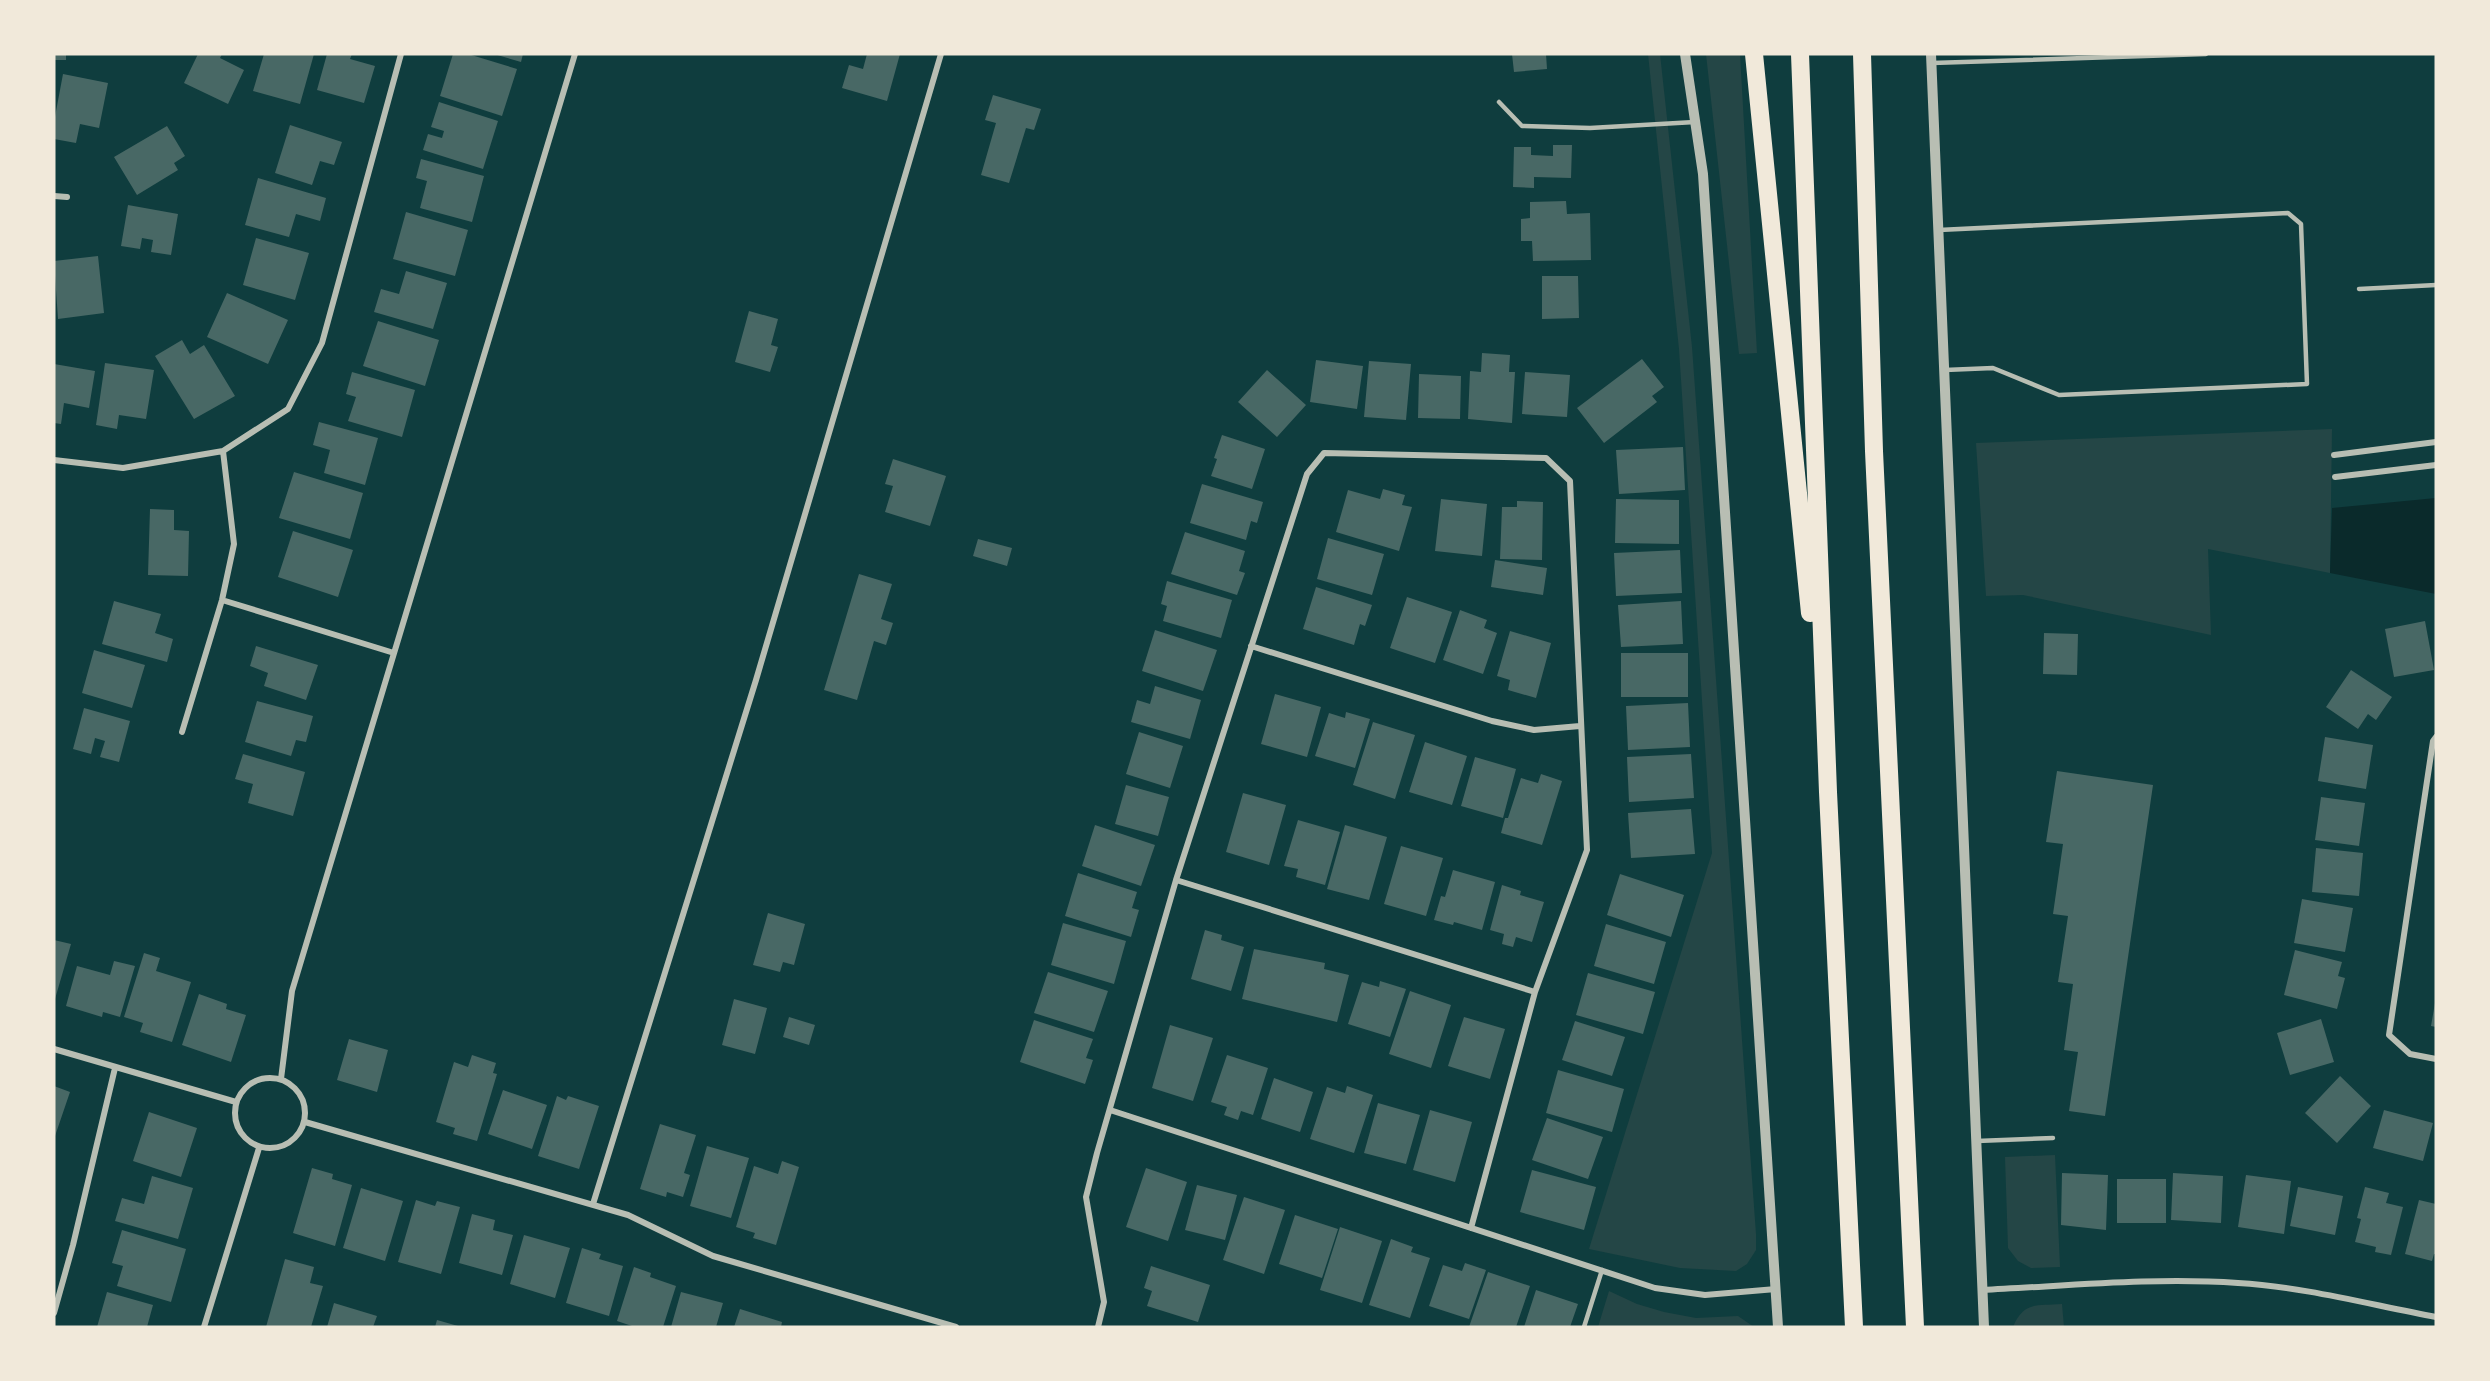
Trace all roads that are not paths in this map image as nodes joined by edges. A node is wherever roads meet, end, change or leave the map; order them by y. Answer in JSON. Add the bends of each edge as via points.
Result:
{"nodes":[{"id":1,"x":401,"y":54,"type":"edge"},
{"id":2,"x":574,"y":54,"type":"edge"},
{"id":3,"x":941,"y":54,"type":"edge"},
{"id":4,"x":1685,"y":54,"type":"edge"},
{"id":5,"x":1754,"y":54,"type":"edge"},
{"id":6,"x":1800,"y":54,"type":"edge"},
{"id":7,"x":1862,"y":54,"type":"edge"},
{"id":8,"x":2206,"y":54,"type":"edge"},
{"id":9,"x":1931,"y":58,"type":"edge"},
{"id":10,"x":1499,"y":102,"type":"dead end"},
{"id":11,"x":1695,"y":122,"type":"junction"},
{"id":12,"x":54,"y":196,"type":"edge"},
{"id":13,"x":67,"y":197,"type":"dead end"},
{"id":14,"x":1939,"y":230,"type":"junction"},
{"id":15,"x":2436,"y":285,"type":"edge"},
{"id":16,"x":2359,"y":289,"type":"dead end"},
{"id":17,"x":1945,"y":370,"type":"junction"},
{"id":18,"x":2436,"y":442,"type":"edge"},
{"id":19,"x":223,"y":452,"type":"junction"},
{"id":20,"x":2334,"y":455,"type":"dead end"},
{"id":21,"x":54,"y":460,"type":"edge"},
{"id":22,"x":2436,"y":465,"type":"edge"},
{"id":23,"x":2335,"y":477,"type":"dead end"},
{"id":24,"x":222,"y":600,"type":"junction"},
{"id":25,"x":1251,"y":646,"type":"junction"},
{"id":26,"x":394,"y":653,"type":"junction"},
{"id":27,"x":1580,"y":726,"type":"junction"},
{"id":28,"x":182,"y":732,"type":"dead end"},
{"id":29,"x":2436,"y":737,"type":"edge"},
{"id":30,"x":1828,"y":792,"type":"junction"},
{"id":31,"x":1176,"y":880,"type":"junction"},
{"id":32,"x":1535,"y":992,"type":"junction"},
{"id":33,"x":54,"y":1049,"type":"edge"},
{"id":34,"x":2436,"y":1059,"type":"edge"},
{"id":35,"x":115,"y":1068,"type":"junction"},
{"id":36,"x":280,"y":1079,"type":"junction"},
{"id":37,"x":236,"y":1102,"type":"junction"},
{"id":38,"x":1110,"y":1110,"type":"junction"},
{"id":39,"x":305,"y":1122,"type":"junction"},
{"id":40,"x":2053,"y":1138,"type":"dead end"},
{"id":41,"x":1974,"y":1141,"type":"junction"},
{"id":42,"x":259,"y":1148,"type":"junction"},
{"id":43,"x":593,"y":1204,"type":"junction"},
{"id":44,"x":1471,"y":1228,"type":"junction"},
{"id":45,"x":1602,"y":1270,"type":"junction"},
{"id":46,"x":1776,"y":1289,"type":"junction"},
{"id":47,"x":1982,"y":1290,"type":"junction"},
{"id":48,"x":54,"y":1313,"type":"edge"},
{"id":49,"x":2436,"y":1317,"type":"edge"},
{"id":50,"x":204,"y":1327,"type":"edge"},
{"id":51,"x":956,"y":1327,"type":"edge"},
{"id":52,"x":1098,"y":1327,"type":"edge"},
{"id":53,"x":1584,"y":1327,"type":"edge"},
{"id":54,"x":1778,"y":1327,"type":"edge"},
{"id":55,"x":1854,"y":1327,"type":"edge"},
{"id":56,"x":1915,"y":1327,"type":"edge"},
{"id":57,"x":1984,"y":1327,"type":"edge"}],
"edges":[{"from":1,"to":19,"type":"street","via":[[322,343],[288,409]]},
{"from":2,"to":26,"type":"street"},
{"from":3,"to":43,"type":"street","via":[[760,669]]},
{"from":4,"to":11,"type":"street"},
{"from":5,"to":30,"type":"highway"},
{"from":6,"to":30,"type":"highway"},
{"from":7,"to":56,"type":"highway","via":[[1874,451]]},
{"from":8,"to":9,"type":"lane"},
{"from":9,"to":14,"type":"street"},
{"from":10,"to":11,"type":"lane","via":[[1522,126],[1590,128]]},
{"from":11,"to":46,"type":"street","via":[[1703,174]]},
{"from":12,"to":13,"type":"street"},
{"from":14,"to":17,"type":"street"},
{"from":14,"to":17,"type":"lane","via":[[2288,213],[2301,224],[2307,384],[2059,395],[1994,368]]},
{"from":15,"to":16,"type":"lane"},
{"from":17,"to":41,"type":"street"},
{"from":18,"to":20,"type":"street"},
{"from":19,"to":21,"type":"street","via":[[123,468]]},
{"from":19,"to":24,"type":"street","via":[[234,544]]},
{"from":22,"to":23,"type":"street"},
{"from":24,"to":26,"type":"street"},
{"from":24,"to":28,"type":"street"},
{"from":25,"to":27,"type":"street","via":[[1492,721],[1534,730]]},
{"from":25,"to":27,"type":"street","via":[[1307,474],[1324,453],[1546,458],[1570,481]]},
{"from":25,"to":31,"type":"street"},
{"from":26,"to":36,"type":"street","via":[[292,991]]},
{"from":27,"to":32,"type":"street","via":[[1587,850]]},
{"from":29,"to":34,"type":"street","via":[[2389,1035],[2410,1054]]},
{"from":30,"to":55,"type":"highway"},
{"from":31,"to":32,"type":"street"},
{"from":31,"to":38,"type":"street"},
{"from":32,"to":44,"type":"street"},
{"from":33,"to":35,"type":"street"},
{"from":35,"to":37,"type":"street"},
{"from":35,"to":48,"type":"street"},
{"from":36,"to":37,"type":"street","via":[[256,1081],[245,1087]]},
{"from":36,"to":39,"type":"street","via":[[299,1092]]},
{"from":37,"to":42,"type":"street","via":[[239,1131]]},
{"from":38,"to":44,"type":"street"},
{"from":38,"to":52,"type":"street","via":[[1086,1197],[1104,1302]]},
{"from":39,"to":42,"type":"street","via":[[296,1138],[284,1147]]},
{"from":39,"to":43,"type":"street"},
{"from":40,"to":41,"type":"lane"},
{"from":41,"to":47,"type":"street"},
{"from":42,"to":50,"type":"street"},
{"from":43,"to":51,"type":"street","via":[[628,1215],[713,1256]]},
{"from":44,"to":45,"type":"street"},
{"from":45,"to":46,"type":"street","via":[[1655,1287],[1705,1295]]},
{"from":45,"to":53,"type":"lane"},
{"from":46,"to":54,"type":"street"},
{"from":47,"to":49,"type":"street","via":[[2178,1280],[2240,1283]]},
{"from":47,"to":57,"type":"street"}]}
